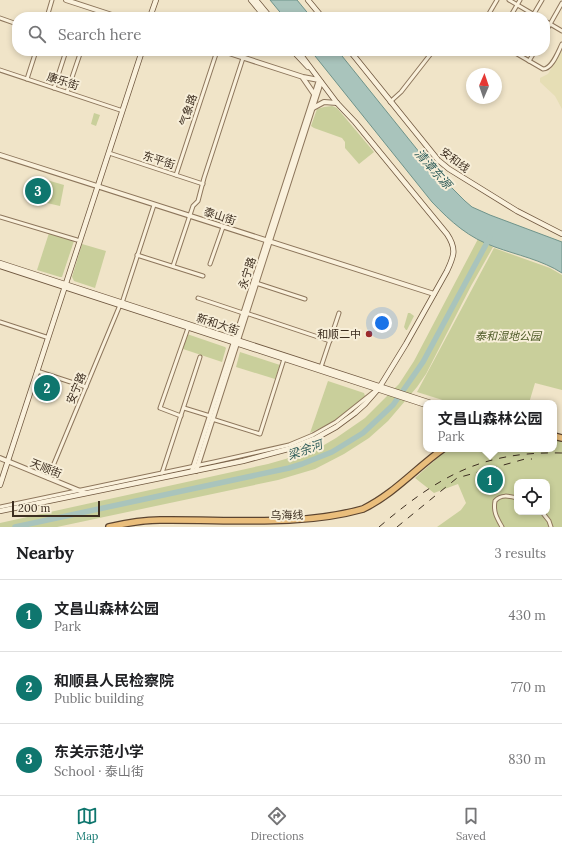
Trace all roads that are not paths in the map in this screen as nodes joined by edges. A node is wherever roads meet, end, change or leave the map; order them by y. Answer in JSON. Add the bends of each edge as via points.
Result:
{"nodes":[{"id":1,"x":52,"y":0,"type":"edge"},
{"id":2,"x":66,"y":0,"type":"edge"},
{"id":3,"x":157,"y":0,"type":"edge"},
{"id":4,"x":251,"y":0,"type":"edge"},
{"id":5,"x":256,"y":0,"type":"edge"},
{"id":6,"x":308,"y":0,"type":"edge"},
{"id":7,"x":497,"y":0,"type":"edge"},
{"id":8,"x":509,"y":0,"type":"edge"},
{"id":9,"x":520,"y":0,"type":"edge"},
{"id":10,"x":542,"y":0,"type":"edge"},
{"id":11,"x":562,"y":3,"type":"edge"},
{"id":12,"x":517,"y":5,"type":"junction"},
{"id":13,"x":48,"y":12,"type":"edge"},
{"id":14,"x":103,"y":12,"type":"edge"},
{"id":15,"x":153,"y":12,"type":"edge"},
{"id":16,"x":261,"y":12,"type":"edge"},
{"id":17,"x":266,"y":12,"type":"edge"},
{"id":18,"x":318,"y":12,"type":"edge"},
{"id":19,"x":490,"y":12,"type":"edge"},
{"id":20,"x":513,"y":12,"type":"edge"},
{"id":21,"x":527,"y":12,"type":"edge"},
{"id":22,"x":535,"y":12,"type":"edge"},
{"id":23,"x":0,"y":18,"type":"edge"},
{"id":24,"x":12,"y":22,"type":"edge"},
{"id":25,"x":550,"y":24,"type":"joint"},
{"id":26,"x":562,"y":31,"type":"edge"},
{"id":27,"x":562,"y":44,"type":"edge"},
{"id":28,"x":34,"y":56,"type":"edge"},
{"id":29,"x":64,"y":56,"type":"edge"},
{"id":30,"x":79,"y":56,"type":"edge"},
{"id":31,"x":139,"y":56,"type":"edge"},
{"id":32,"x":139,"y":56,"type":"edge"},
{"id":33,"x":215,"y":56,"type":"edge"},
{"id":34,"x":237,"y":56,"type":"edge"},
{"id":35,"x":297,"y":56,"type":"edge"},
{"id":36,"x":302,"y":56,"type":"edge"},
{"id":37,"x":354,"y":56,"type":"edge"},
{"id":38,"x":429,"y":56,"type":"edge"},
{"id":39,"x":520,"y":56,"type":"edge"},
{"id":40,"x":532,"y":56,"type":"edge"},
{"id":41,"x":243,"y":58,"type":"junction"},
{"id":42,"x":529,"y":61,"type":"junction"},
{"id":43,"x":310,"y":69,"type":"junction"},
{"id":44,"x":0,"y":70,"type":"edge"},
{"id":45,"x":303,"y":77,"type":"junction"},
{"id":46,"x":27,"y":79,"type":"junction"},
{"id":47,"x":320,"y":81,"type":"junction"},
{"id":48,"x":54,"y":88,"type":"junction"},
{"id":49,"x":67,"y":92,"type":"junction"},
{"id":50,"x":314,"y":94,"type":"junction"},
{"id":51,"x":390,"y":102,"type":"junction"},
{"id":52,"x":337,"y":103,"type":"junction"},
{"id":53,"x":312,"y":108,"type":"junction"},
{"id":54,"x":120,"y":110,"type":"junction"},
{"id":55,"x":109,"y":153,"type":"junction"},
{"id":56,"x":0,"y":156,"type":"edge"},
{"id":57,"x":176,"y":175,"type":"junction"},
{"id":58,"x":203,"y":184,"type":"junction"},
{"id":59,"x":96,"y":187,"type":"junction"},
{"id":60,"x":154,"y":205,"type":"junction"},
{"id":61,"x":190,"y":216,"type":"junction"},
{"id":62,"x":0,"y":218,"type":"edge"},
{"id":63,"x":223,"y":227,"type":"junction"},
{"id":64,"x":562,"y":234,"type":"edge"},
{"id":65,"x":78,"y":240,"type":"junction"},
{"id":66,"x":268,"y":241,"type":"junction"},
{"id":67,"x":137,"y":255,"type":"junction"},
{"id":68,"x":0,"y":263,"type":"edge"},
{"id":69,"x":210,"y":264,"type":"dead end"},
{"id":70,"x":0,"y":266,"type":"edge"},
{"id":71,"x":173,"y":266,"type":"junction"},
{"id":72,"x":203,"y":276,"type":"dead end"},
{"id":73,"x":256,"y":283,"type":"junction"},
{"id":74,"x":64,"y":285,"type":"junction"},
{"id":75,"x":434,"y":294,"type":"junction"},
{"id":76,"x":198,"y":298,"type":"dead end"},
{"id":77,"x":305,"y":299,"type":"dead end"},
{"id":78,"x":121,"y":304,"type":"junction"},
{"id":79,"x":245,"y":313,"type":"junction"},
{"id":80,"x":339,"y":313,"type":"dead end"},
{"id":81,"x":0,"y":322,"type":"edge"},
{"id":82,"x":188,"y":328,"type":"junction"},
{"id":83,"x":46,"y":337,"type":"junction"},
{"id":84,"x":236,"y":341,"type":"junction"},
{"id":85,"x":330,"y":341,"type":"junction"},
{"id":86,"x":200,"y":357,"type":"dead end"},
{"id":87,"x":284,"y":359,"type":"junction"},
{"id":88,"x":321,"y":367,"type":"junction"},
{"id":89,"x":37,"y":371,"type":"junction"},
{"id":90,"x":86,"y":387,"type":"junction"},
{"id":91,"x":379,"y":388,"type":"junction"},
{"id":92,"x":411,"y":398,"type":"junction"},
{"id":93,"x":423,"y":401,"type":"edge"},
{"id":94,"x":423,"y":404,"type":"edge"},
{"id":95,"x":184,"y":408,"type":"junction"},
{"id":96,"x":181,"y":416,"type":"junction"},
{"id":97,"x":211,"y":417,"type":"junction"},
{"id":98,"x":439,"y":452,"type":"edge"},
{"id":99,"x":0,"y":458,"type":"edge"},
{"id":100,"x":6,"y":461,"type":"junction"},
{"id":101,"x":195,"y":469,"type":"junction"},
{"id":102,"x":162,"y":473,"type":"junction"},
{"id":103,"x":0,"y":477,"type":"edge"},
{"id":104,"x":48,"y":478,"type":"junction"},
{"id":105,"x":0,"y":485,"type":"edge"},
{"id":106,"x":78,"y":491,"type":"junction"},
{"id":107,"x":85,"y":494,"type":"junction"},
{"id":108,"x":514,"y":497,"type":"edge"},
{"id":109,"x":0,"y":507,"type":"edge"},
{"id":110,"x":0,"y":511,"type":"edge"},
{"id":111,"x":544,"y":515,"type":"edge"},
{"id":112,"x":139,"y":524,"type":"edge"},
{"id":113,"x":109,"y":527,"type":"edge"},
{"id":114,"x":502,"y":527,"type":"edge"},
{"id":115,"x":551,"y":527,"type":"edge"}],
"edges":[{"from":1,"to":13,"type":"street"},
{"from":2,"to":14,"type":"street"},
{"from":3,"to":15,"type":"main road"},
{"from":4,"to":16,"type":"main road"},
{"from":5,"to":17,"type":"main road"},
{"from":6,"to":18,"type":"main road"},
{"from":7,"to":19,"type":"street"},
{"from":8,"to":12,"type":"street"},
{"from":9,"to":12,"type":"street"},
{"from":10,"to":22,"type":"street"},
{"from":11,"to":25,"type":"street"},
{"from":12,"to":20,"type":"street"},
{"from":12,"to":21,"type":"street"},
{"from":23,"to":24,"type":"street"},
{"from":25,"to":26,"type":"street"},
{"from":27,"to":42,"type":"street","via":[[547,68],[543,69]]},
{"from":28,"to":46,"type":"street"},
{"from":29,"to":48,"type":"street"},
{"from":30,"to":49,"type":"street"},
{"from":31,"to":54,"type":"main road"},
{"from":32,"to":55,"type":"main road"},
{"from":33,"to":57,"type":"street","name":"气象路"},
{"from":34,"to":41,"type":"street"},
{"from":35,"to":43,"type":"main road"},
{"from":36,"to":43,"type":"main road"},
{"from":37,"to":51,"type":"main road","name":"安和线"},
{"from":38,"to":51,"type":"street"},
{"from":39,"to":42,"type":"street"},
{"from":40,"to":42,"type":"street"},
{"from":41,"to":45,"type":"street"},
{"from":41,"to":58,"type":"street"},
{"from":43,"to":47,"type":"main road"},
{"from":44,"to":46,"type":"street","name":"康乐街"},
{"from":45,"to":47,"type":"street"},
{"from":45,"to":50,"type":"street"},
{"from":46,"to":48,"type":"street","name":"康乐街"},
{"from":47,"to":50,"type":"street","name":"永宁路"},
{"from":47,"to":52,"type":"main road"},
{"from":47,"to":53,"type":"street","name":"永宁路"},
{"from":48,"to":49,"type":"street","name":"康乐街"},
{"from":49,"to":54,"type":"street","name":"康乐街"},
{"from":50,"to":66,"type":"street","name":"永宁路"},
{"from":51,"to":64,"type":"main road","name":"安和线","via":[[443,165],[516,211]]},
{"from":52,"to":53,"type":"street","via":[[324,102]]},
{"from":52,"to":75,"type":"main road","via":[[452,242],[453,258]]},
{"from":53,"to":66,"type":"street","name":"永宁路"},
{"from":54,"to":59,"type":"main road"},
{"from":55,"to":57,"type":"street","name":"东平街"},
{"from":55,"to":59,"type":"main road"},
{"from":56,"to":59,"type":"street","name":"泰山街"},
{"from":57,"to":58,"type":"street","name":"东平街"},
{"from":58,"to":61,"type":"street"},
{"from":59,"to":60,"type":"street","name":"泰山街"},
{"from":59,"to":65,"type":"main road"},
{"from":59,"to":74,"type":"main road"},
{"from":60,"to":61,"type":"street","name":"泰山街"},
{"from":60,"to":67,"type":"street","name":"安宁路"},
{"from":61,"to":63,"type":"street","name":"泰山街"},
{"from":61,"to":71,"type":"street"},
{"from":62,"to":65,"type":"street"},
{"from":63,"to":66,"type":"street","name":"泰山街"},
{"from":63,"to":69,"type":"street"},
{"from":65,"to":74,"type":"main road"},
{"from":66,"to":73,"type":"street","name":"永宁路"},
{"from":66,"to":75,"type":"street","name":"泰山街"},
{"from":66,"to":79,"type":"street","name":"永宁路"},
{"from":67,"to":71,"type":"street"},
{"from":67,"to":78,"type":"street","name":"安宁路"},
{"from":68,"to":74,"type":"main road","name":"新和大街"},
{"from":70,"to":74,"type":"main road","name":"新和大街"},
{"from":71,"to":72,"type":"street"},
{"from":73,"to":77,"type":"street"},
{"from":73,"to":79,"type":"street","name":"永宁路"},
{"from":74,"to":78,"type":"main road","name":"新和大街"},
{"from":74,"to":83,"type":"main road"},
{"from":74,"to":89,"type":"main road"},
{"from":75,"to":91,"type":"main road"},
{"from":76,"to":79,"type":"street"},
{"from":78,"to":82,"type":"main road","name":"新和大街"},
{"from":78,"to":84,"type":"main road","name":"新和大街"},
{"from":78,"to":90,"type":"street","name":"安宁路"},
{"from":79,"to":84,"type":"street","name":"永宁路"},
{"from":79,"to":85,"type":"street"},
{"from":80,"to":85,"type":"street"},
{"from":81,"to":83,"type":"street"},
{"from":82,"to":84,"type":"main road","name":"新和大街"},
{"from":82,"to":96,"type":"street","via":[[160,408]]},
{"from":83,"to":100,"type":"main road"},
{"from":84,"to":87,"type":"main road","name":"新和大街"},
{"from":84,"to":88,"type":"main road","name":"新和大街"},
{"from":84,"to":97,"type":"street","name":"永宁路"},
{"from":85,"to":88,"type":"street"},
{"from":86,"to":95,"type":"street"},
{"from":87,"to":91,"type":"main road","name":"新和大街"},
{"from":87,"to":97,"type":"street","via":[[260,434]]},
{"from":88,"to":91,"type":"main road","name":"新和大街"},
{"from":89,"to":90,"type":"street"},
{"from":89,"to":100,"type":"main road"},
{"from":90,"to":104,"type":"street","name":"安宁路"},
{"from":91,"to":92,"type":"main road","name":"新和大街"},
{"from":91,"to":101,"type":"main road","via":[[362,407],[345,420],[307,442],[278,452]]},
{"from":92,"to":93,"type":"main road","name":"新和大街"},
{"from":92,"to":94,"type":"main road","name":"新和大街"},
{"from":95,"to":96,"type":"street"},
{"from":95,"to":97,"type":"street"},
{"from":96,"to":102,"type":"street"},
{"from":97,"to":101,"type":"street","name":"永宁路"},
{"from":98,"to":112,"type":"highway","name":"乌海线","via":[[379,500],[356,512],[329,521],[291,526],[167,520]]},
{"from":99,"to":100,"type":"street","name":"天顺街"},
{"from":100,"to":103,"type":"main road"},
{"from":100,"to":104,"type":"street","name":"天顺街"},
{"from":100,"to":105,"type":"main road"},
{"from":101,"to":102,"type":"street"},
{"from":101,"to":107,"type":"main road"},
{"from":102,"to":106,"type":"street"},
{"from":104,"to":106,"type":"street","name":"天顺街"},
{"from":106,"to":107,"type":"street","name":"天顺街"},
{"from":106,"to":109,"type":"street"},
{"from":107,"to":110,"type":"main road"},
{"from":108,"to":114,"type":"street","via":[[502,496],[495,501],[495,514]]},
{"from":111,"to":115,"type":"street"},
{"from":112,"to":113,"type":"highway","name":"乌海线"}]}
